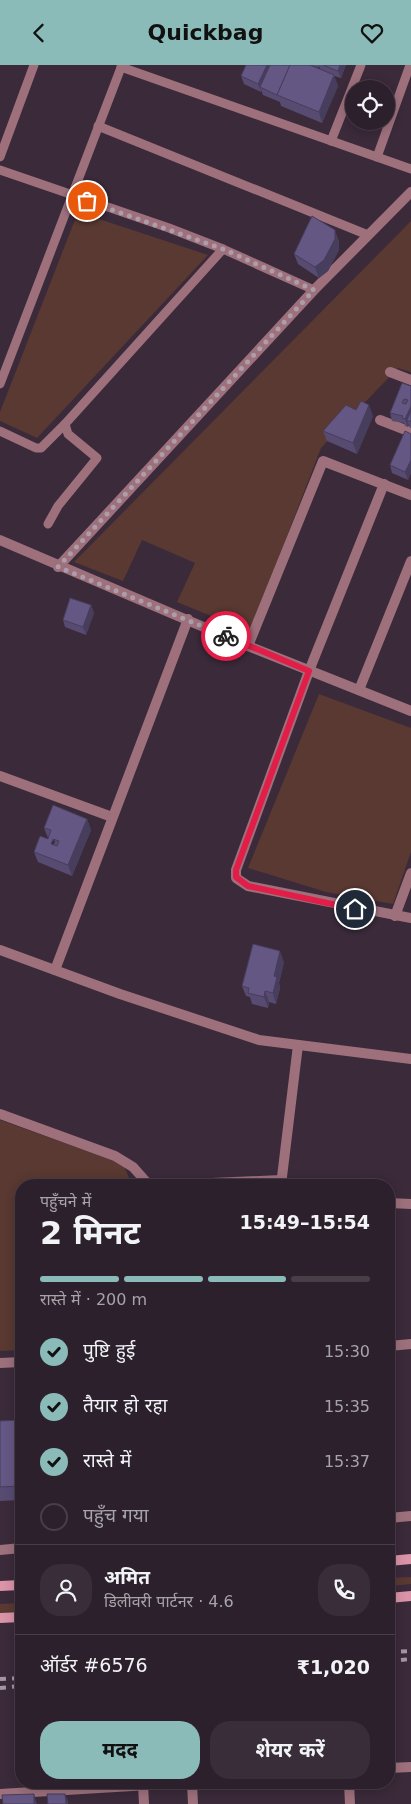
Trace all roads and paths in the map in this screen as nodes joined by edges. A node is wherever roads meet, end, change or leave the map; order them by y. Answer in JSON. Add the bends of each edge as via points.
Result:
{"nodes":[{"id":1,"x":34,"y":65,"type":"edge"},
{"id":2,"x":361,"y":65,"type":"edge"},
{"id":3,"x":410,"y":65,"type":"edge"},
{"id":4,"x":121,"y":66,"type":"edge"},
{"id":5,"x":98,"y":126,"type":"junction"},
{"id":6,"x":331,"y":141,"type":"junction"},
{"id":7,"x":0,"y":157,"type":"edge"},
{"id":8,"x":377,"y":157,"type":"junction"},
{"id":9,"x":411,"y":169,"type":"edge"},
{"id":10,"x":0,"y":170,"type":"edge"},
{"id":11,"x":411,"y":192,"type":"edge"},
{"id":12,"x":71,"y":196,"type":"junction"},
{"id":13,"x":368,"y":235,"type":"junction"},
{"id":14,"x":223,"y":249,"type":"junction"},
{"id":15,"x":314,"y":290,"type":"junction"},
{"id":16,"x":390,"y":372,"type":"dead end"},
{"id":17,"x":411,"y":380,"type":"edge"},
{"id":18,"x":0,"y":384,"type":"edge"},
{"id":19,"x":380,"y":420,"type":"dead end"},
{"id":20,"x":65,"y":424,"type":"junction"},
{"id":21,"x":0,"y":431,"type":"edge"},
{"id":22,"x":411,"y":432,"type":"edge"},
{"id":23,"x":384,"y":484,"type":"junction"},
{"id":24,"x":411,"y":495,"type":"edge"},
{"id":25,"x":48,"y":524,"type":"dead end"},
{"id":26,"x":0,"y":540,"type":"edge"},
{"id":27,"x":411,"y":561,"type":"edge"},
{"id":28,"x":58,"y":567,"type":"junction"},
{"id":29,"x":188,"y":619,"type":"junction"},
{"id":30,"x":248,"y":646,"type":"junction"},
{"id":31,"x":309,"y":671,"type":"junction"},
{"id":32,"x":359,"y":690,"type":"junction"},
{"id":33,"x":411,"y":711,"type":"edge"},
{"id":34,"x":0,"y":776,"type":"edge"},
{"id":35,"x":112,"y":817,"type":"junction"},
{"id":36,"x":411,"y":873,"type":"edge"},
{"id":37,"x":395,"y":916,"type":"junction"},
{"id":38,"x":411,"y":919,"type":"edge"},
{"id":39,"x":0,"y":950,"type":"edge"},
{"id":40,"x":54,"y":970,"type":"junction"},
{"id":41,"x":298,"y":1045,"type":"junction"},
{"id":42,"x":411,"y":1059,"type":"edge"},
{"id":43,"x":0,"y":1115,"type":"edge"},
{"id":44,"x":144,"y":1179,"type":"edge"},
{"id":45,"x":281,"y":1179,"type":"edge"},
{"id":46,"x":395,"y":1203,"type":"edge"},
{"id":47,"x":411,"y":1204,"type":"edge"},
{"id":48,"x":411,"y":1344,"type":"edge"},
{"id":49,"x":395,"y":1345,"type":"edge"},
{"id":50,"x":15,"y":1362,"type":"edge"},
{"id":51,"x":0,"y":1363,"type":"edge"},
{"id":52,"x":411,"y":1516,"type":"edge"},
{"id":53,"x":395,"y":1517,"type":"edge"},
{"id":54,"x":15,"y":1549,"type":"edge"},
{"id":55,"x":0,"y":1550,"type":"edge"},
{"id":56,"x":411,"y":1559,"type":"edge"},
{"id":57,"x":395,"y":1560,"type":"edge"},
{"id":58,"x":15,"y":1585,"type":"edge"},
{"id":59,"x":0,"y":1586,"type":"edge"},
{"id":60,"x":411,"y":1596,"type":"edge"},
{"id":61,"x":395,"y":1597,"type":"edge"},
{"id":62,"x":15,"y":1617,"type":"edge"},
{"id":63,"x":0,"y":1618,"type":"edge"},
{"id":64,"x":411,"y":1767,"type":"edge"},
{"id":65,"x":395,"y":1768,"type":"edge"},
{"id":66,"x":64,"y":1789,"type":"edge"},
{"id":67,"x":144,"y":1789,"type":"edge"},
{"id":68,"x":192,"y":1789,"type":"edge"},
{"id":69,"x":349,"y":1789,"type":"edge"},
{"id":70,"x":0,"y":1793,"type":"edge"},
{"id":71,"x":144,"y":1804,"type":"edge"},
{"id":72,"x":193,"y":1804,"type":"edge"},
{"id":73,"x":350,"y":1804,"type":"edge"}],
"edges":[{"from":1,"to":7,"type":"lane"},
{"from":2,"to":6,"type":"lane"},
{"from":3,"to":8,"type":"lane"},
{"from":4,"to":5,"type":"lane"},
{"from":4,"to":6,"type":"lane"},
{"from":5,"to":12,"type":"lane"},
{"from":5,"to":13,"type":"lane"},
{"from":6,"to":8,"type":"lane"},
{"from":8,"to":9,"type":"lane"},
{"from":10,"to":12,"type":"lane"},
{"from":11,"to":13,"type":"street"},
{"from":12,"to":14,"type":"lane"},
{"from":12,"to":18,"type":"lane"},
{"from":13,"to":15,"type":"street"},
{"from":14,"to":15,"type":"lane"},
{"from":14,"to":20,"type":"lane"},
{"from":15,"to":28,"type":"street"},
{"from":16,"to":17,"type":"street"},
{"from":19,"to":22,"type":"street"},
{"from":20,"to":21,"type":"lane","via":[[41,448]]},
{"from":20,"to":25,"type":"lane","via":[[68,434],[97,458],[58,506]]},
{"from":23,"to":24,"type":"street"},
{"from":23,"to":30,"type":"street","via":[[323,461]]},
{"from":23,"to":31,"type":"street"},
{"from":26,"to":28,"type":"street"},
{"from":27,"to":32,"type":"street"},
{"from":28,"to":29,"type":"street"},
{"from":29,"to":30,"type":"street"},
{"from":29,"to":35,"type":"street"},
{"from":30,"to":31,"type":"street"},
{"from":31,"to":32,"type":"street"},
{"from":31,"to":37,"type":"street","via":[[236,877],[248,886]]},
{"from":32,"to":33,"type":"street"},
{"from":34,"to":35,"type":"street"},
{"from":35,"to":40,"type":"street"},
{"from":36,"to":37,"type":"street"},
{"from":37,"to":38,"type":"street"},
{"from":39,"to":40,"type":"street"},
{"from":40,"to":41,"type":"street","via":[[259,1039]]},
{"from":41,"to":42,"type":"street"},
{"from":41,"to":45,"type":"street"},
{"from":43,"to":44,"type":"street","via":[[115,1156],[133,1167]]},
{"from":46,"to":47,"type":"street"},
{"from":48,"to":49,"type":"street"},
{"from":50,"to":51,"type":"street"},
{"from":52,"to":53,"type":"street"},
{"from":54,"to":55,"type":"street"},
{"from":56,"to":57,"type":"main road"},
{"from":58,"to":59,"type":"main road"},
{"from":60,"to":61,"type":"main road"},
{"from":62,"to":63,"type":"main road"},
{"from":64,"to":65,"type":"street"},
{"from":66,"to":70,"type":"street"},
{"from":67,"to":71,"type":"street"},
{"from":68,"to":72,"type":"street"},
{"from":69,"to":73,"type":"street"}]}
